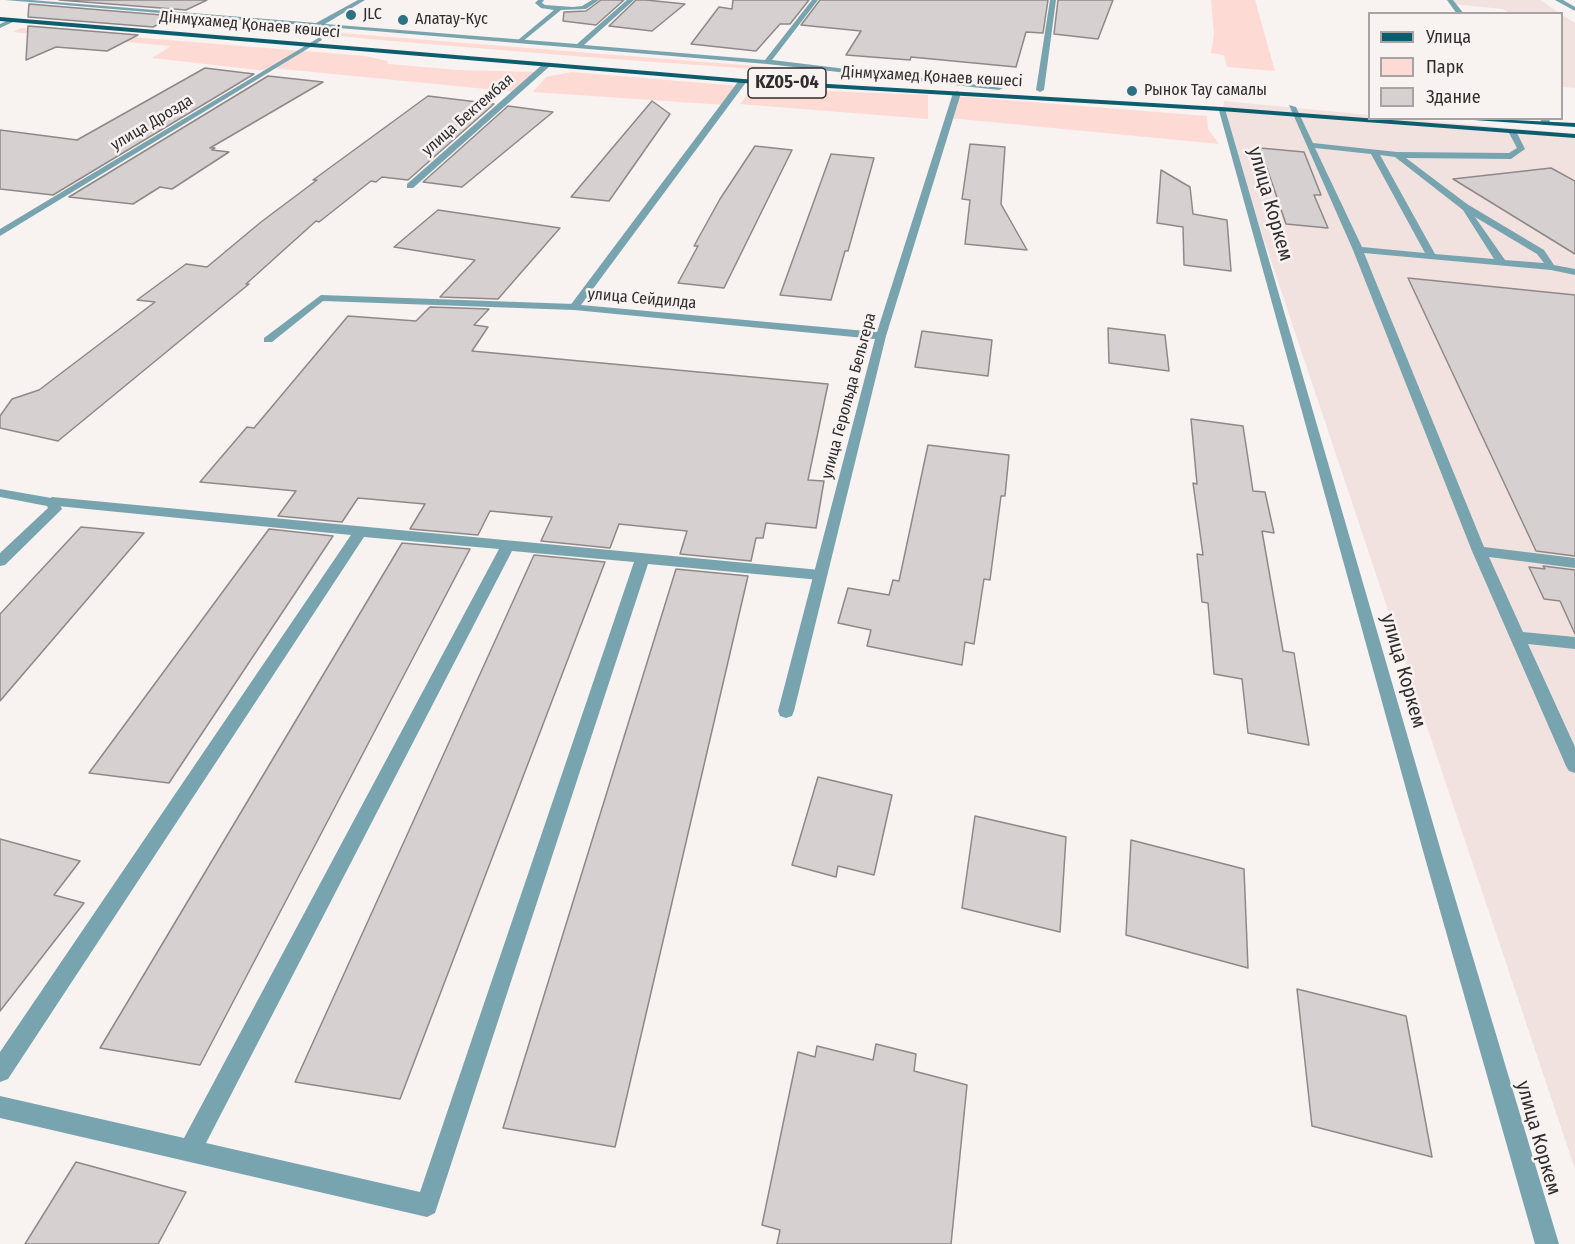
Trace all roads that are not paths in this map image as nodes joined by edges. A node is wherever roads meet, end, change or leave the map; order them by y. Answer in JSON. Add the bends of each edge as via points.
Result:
{"nodes":[{"id":1,"x":8,"y":0,"type":"edge"},
{"id":2,"x":63,"y":0,"type":"edge"},
{"id":3,"x":362,"y":0,"type":"edge"},
{"id":4,"x":541,"y":0,"type":"edge"},
{"id":5,"x":596,"y":0,"type":"edge"},
{"id":6,"x":631,"y":0,"type":"edge"},
{"id":7,"x":815,"y":0,"type":"edge"},
{"id":8,"x":1053,"y":0,"type":"edge"},
{"id":9,"x":1450,"y":0,"type":"edge"},
{"id":10,"x":1558,"y":0,"type":"edge"},
{"id":11,"x":53,"y":4,"type":"junction"},
{"id":12,"x":559,"y":9,"type":"junction"},
{"id":13,"x":1575,"y":9,"type":"edge"},
{"id":14,"x":1459,"y":12,"type":"edge"},
{"id":15,"x":86,"y":17,"type":"dead end"},
{"id":16,"x":0,"y":19,"type":"edge"},
{"id":17,"x":13,"y":20,"type":"junction"},
{"id":18,"x":0,"y":26,"type":"edge"},
{"id":19,"x":318,"y":26,"type":"junction"},
{"id":20,"x":320,"y":39,"type":"junction"},
{"id":21,"x":520,"y":41,"type":"junction"},
{"id":22,"x":311,"y":45,"type":"junction"},
{"id":23,"x":579,"y":46,"type":"junction"},
{"id":24,"x":767,"y":62,"type":"junction"},
{"id":25,"x":546,"y":66,"type":"junction"},
{"id":26,"x":743,"y":81,"type":"junction"},
{"id":27,"x":1040,"y":86,"type":"junction"},
{"id":28,"x":999,"y":88,"type":"junction"},
{"id":29,"x":957,"y":93,"type":"junction"},
{"id":30,"x":1221,"y":109,"type":"junction"},
{"id":31,"x":1294,"y":111,"type":"junction"},
{"id":32,"x":1368,"y":112,"type":"edge"},
{"id":33,"x":1368,"y":118,"type":"edge"},
{"id":34,"x":1384,"y":120,"type":"edge"},
{"id":35,"x":1521,"y":120,"type":"edge"},
{"id":36,"x":1545,"y":121,"type":"edge"},
{"id":37,"x":1575,"y":125,"type":"edge"},
{"id":38,"x":1513,"y":133,"type":"junction"},
{"id":39,"x":1575,"y":136,"type":"edge"},
{"id":40,"x":1310,"y":145,"type":"junction"},
{"id":41,"x":1374,"y":153,"type":"junction"},
{"id":42,"x":1397,"y":155,"type":"junction"},
{"id":43,"x":410,"y":186,"type":"dead end"},
{"id":44,"x":1464,"y":206,"type":"junction"},
{"id":45,"x":0,"y":232,"type":"edge"},
{"id":46,"x":1358,"y":250,"type":"junction"},
{"id":47,"x":1432,"y":257,"type":"junction"},
{"id":48,"x":1502,"y":263,"type":"junction"},
{"id":49,"x":1551,"y":267,"type":"junction"},
{"id":50,"x":1575,"y":272,"type":"edge"},
{"id":51,"x":574,"y":307,"type":"junction"},
{"id":52,"x":881,"y":336,"type":"junction"},
{"id":53,"x":268,"y":340,"type":"dead end"},
{"id":54,"x":0,"y":493,"type":"edge"},
{"id":55,"x":52,"y":502,"type":"junction"},
{"id":56,"x":362,"y":531,"type":"junction"},
{"id":57,"x":508,"y":545,"type":"junction"},
{"id":58,"x":1479,"y":551,"type":"junction"},
{"id":59,"x":643,"y":558,"type":"junction"},
{"id":60,"x":0,"y":561,"type":"edge"},
{"id":61,"x":1575,"y":563,"type":"edge"},
{"id":62,"x":820,"y":575,"type":"junction"},
{"id":63,"x":1517,"y":637,"type":"junction"},
{"id":64,"x":1575,"y":643,"type":"edge"},
{"id":65,"x":786,"y":711,"type":"dead end"},
{"id":66,"x":1575,"y":766,"type":"edge"},
{"id":67,"x":0,"y":1071,"type":"edge"},
{"id":68,"x":0,"y":1107,"type":"edge"},
{"id":69,"x":190,"y":1150,"type":"junction"},
{"id":70,"x":1547,"y":1244,"type":"edge"}],
"edges":[{"from":1,"to":11,"type":"street"},
{"from":2,"to":11,"type":"street"},
{"from":3,"to":19,"type":"street"},
{"from":4,"to":12,"type":"street","via":[[539,5]]},
{"from":5,"to":12,"type":"street","via":[[584,8]]},
{"from":6,"to":23,"type":"street"},
{"from":7,"to":24,"type":"street"},
{"from":8,"to":27,"type":"street"},
{"from":9,"to":14,"type":"street"},
{"from":10,"to":13,"type":"street"},
{"from":11,"to":19,"type":"street"},
{"from":12,"to":21,"type":"street"},
{"from":15,"to":20,"type":"main road","name":"Дінмұхамед Қонаев көшесі","number":"KZ05-04"},
{"from":16,"to":17,"type":"main road","name":"Дінмұхамед Қонаев көшесі","number":"KZ05-04"},
{"from":17,"to":18,"type":"street"},
{"from":17,"to":22,"type":"main road","name":"Дінмұхамед Қонаев көшесі","number":"KZ05-04"},
{"from":19,"to":21,"type":"street"},
{"from":20,"to":22,"type":"street","name":"улица Дрозда"},
{"from":20,"to":28,"type":"main road","name":"Дінмұхамед Қонаев көшесі","number":"KZ05-04","via":[[650,68]]},
{"from":21,"to":23,"type":"street"},
{"from":22,"to":25,"type":"main road","name":"Дінмұхамед Қонаев көшесі","number":"KZ05-04"},
{"from":22,"to":45,"type":"street","name":"улица Дрозда"},
{"from":23,"to":24,"type":"street"},
{"from":24,"to":28,"type":"street"},
{"from":25,"to":26,"type":"main road","name":"Дінмұхамед Қонаев көшесі","number":"KZ05-04"},
{"from":25,"to":43,"type":"street","name":"улица Бектембая"},
{"from":26,"to":29,"type":"main road","name":"Дінмұхамед Қонаев көшесі","number":"KZ05-04"},
{"from":26,"to":51,"type":"street","name":"улица Сейдилда"},
{"from":27,"to":28,"type":"main road","name":"Дінмұхамед Қонаев көшесі","number":"KZ05-04"},
{"from":27,"to":31,"type":"main road","name":"Дінмұхамед Қонаев көшесі","number":"KZ05-04"},
{"from":29,"to":30,"type":"main road","name":"Дінмұхамед Қонаев көшесі","number":"KZ05-04"},
{"from":29,"to":52,"type":"street","name":"улица Герольда Бельгера"},
{"from":30,"to":31,"type":"main road","name":"Дінмұхамед Қонаев көшесі","number":"KZ05-04"},
{"from":30,"to":70,"type":"street","name":"улица Коркем"},
{"from":31,"to":32,"type":"main road","name":"Дінмұхамед Қонаев көшесі","number":"KZ05-04"},
{"from":31,"to":33,"type":"main road","name":"Дінмұхамед Қонаев көшесі","number":"KZ05-04"},
{"from":31,"to":40,"type":"street"},
{"from":34,"to":38,"type":"main road","name":"Дінмұхамед Қонаев көшесі","number":"KZ05-04"},
{"from":35,"to":36,"type":"main road"},
{"from":36,"to":37,"type":"main road"},
{"from":38,"to":39,"type":"main road","name":"Дінмұхамед Қонаев көшесі","number":"KZ05-04"},
{"from":38,"to":42,"type":"street","via":[[1521,149],[1511,156]]},
{"from":40,"to":41,"type":"street"},
{"from":40,"to":46,"type":"street"},
{"from":41,"to":42,"type":"street"},
{"from":41,"to":47,"type":"street"},
{"from":42,"to":44,"type":"street"},
{"from":44,"to":48,"type":"street"},
{"from":44,"to":49,"type":"street","via":[[1541,252]]},
{"from":46,"to":47,"type":"street"},
{"from":46,"to":58,"type":"street"},
{"from":47,"to":48,"type":"street"},
{"from":48,"to":49,"type":"street"},
{"from":49,"to":50,"type":"street"},
{"from":51,"to":52,"type":"street","name":"улица Сейдилда"},
{"from":51,"to":53,"type":"street","via":[[321,298]]},
{"from":52,"to":62,"type":"street","name":"улица Герольда Бельгера"},
{"from":54,"to":55,"type":"street"},
{"from":55,"to":56,"type":"street"},
{"from":55,"to":60,"type":"street","via":[[55,509],[49,516]]},
{"from":56,"to":57,"type":"street"},
{"from":56,"to":67,"type":"street"},
{"from":57,"to":59,"type":"street"},
{"from":57,"to":69,"type":"street"},
{"from":58,"to":61,"type":"street"},
{"from":58,"to":63,"type":"street"},
{"from":59,"to":62,"type":"street"},
{"from":59,"to":69,"type":"street","via":[[427,1205]]},
{"from":62,"to":65,"type":"street","name":"улица Герольда Бельгера"},
{"from":63,"to":64,"type":"street"},
{"from":63,"to":66,"type":"street"},
{"from":68,"to":69,"type":"street"}]}
